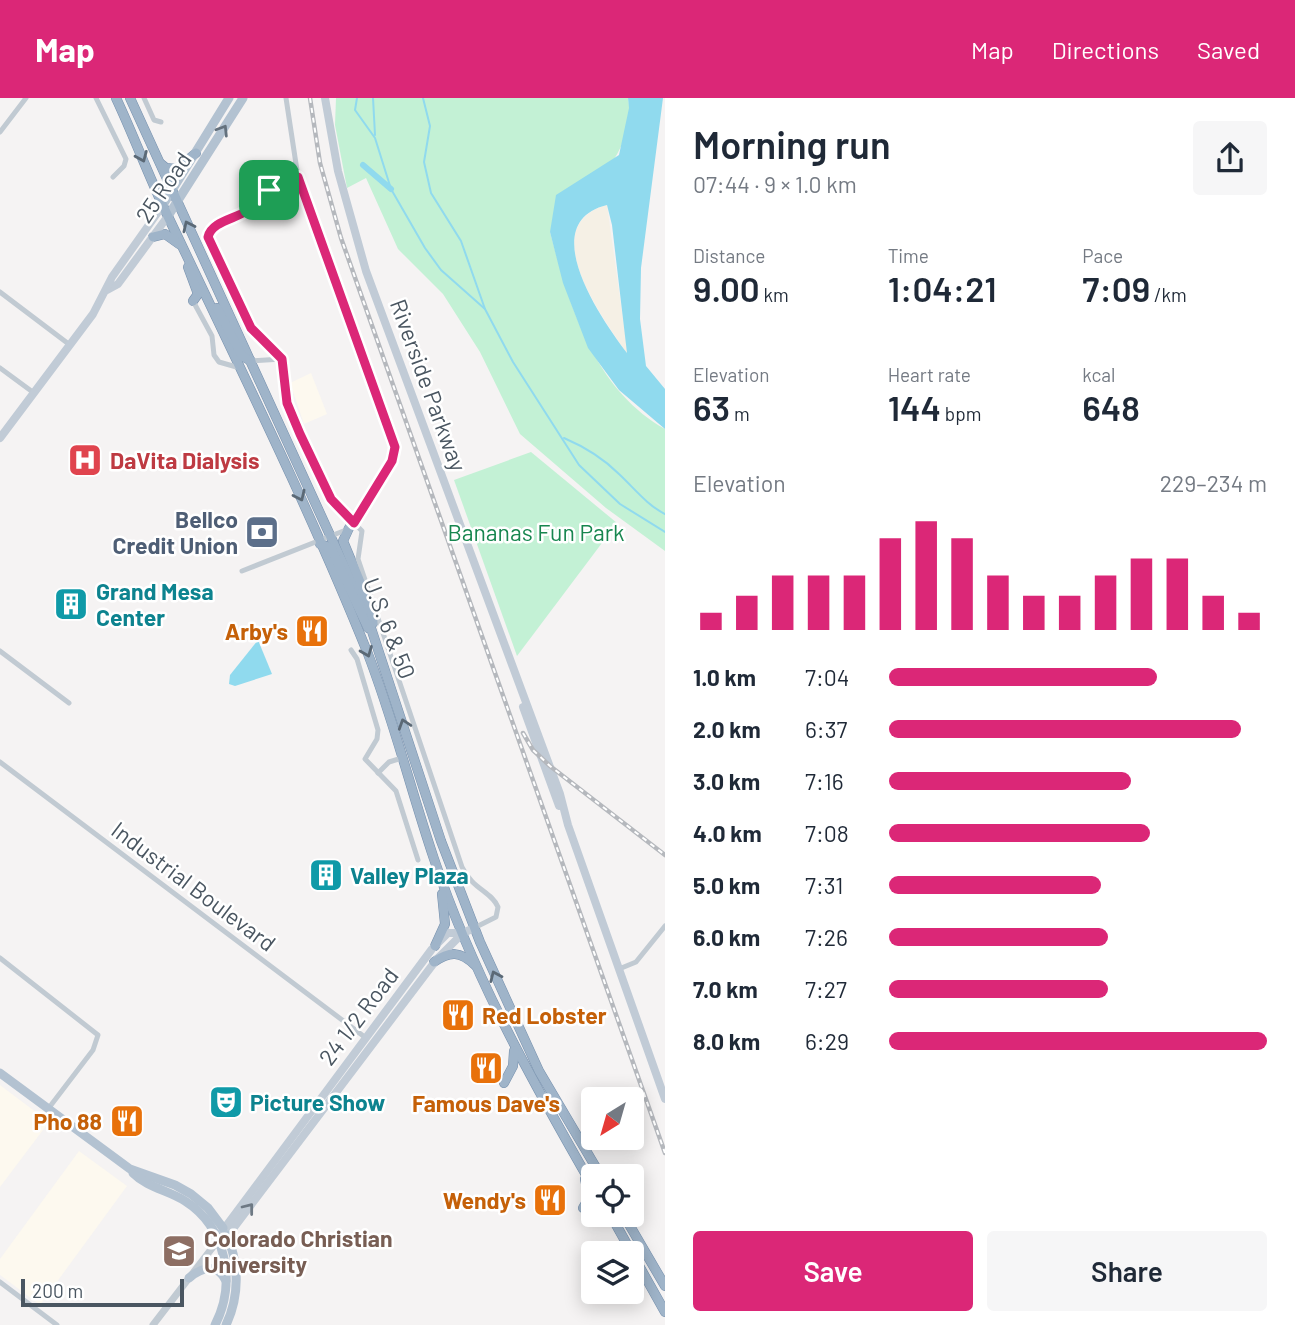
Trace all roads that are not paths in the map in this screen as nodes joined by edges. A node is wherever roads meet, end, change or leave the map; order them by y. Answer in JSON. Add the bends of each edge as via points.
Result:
{"nodes":[{"id":1,"x":26,"y":98,"type":"edge"},
{"id":2,"x":96,"y":98,"type":"edge"},
{"id":3,"x":116,"y":98,"type":"edge"},
{"id":4,"x":127,"y":98,"type":"edge"},
{"id":5,"x":144,"y":98,"type":"edge"},
{"id":6,"x":229,"y":98,"type":"edge"},
{"id":7,"x":243,"y":98,"type":"edge"},
{"id":8,"x":286,"y":98,"type":"edge"},
{"id":9,"x":325,"y":98,"type":"edge"},
{"id":10,"x":161,"y":122,"type":"dead end"},
{"id":11,"x":0,"y":132,"type":"edge"},
{"id":12,"x":149,"y":143,"type":"junction"},
{"id":13,"x":196,"y":153,"type":"junction"},
{"id":14,"x":113,"y":177,"type":"dead end"},
{"id":15,"x":298,"y":177,"type":"junction"},
{"id":16,"x":172,"y":192,"type":"junction"},
{"id":17,"x":178,"y":203,"type":"junction"},
{"id":18,"x":163,"y":205,"type":"junction"},
{"id":19,"x":168,"y":216,"type":"junction"},
{"id":20,"x":153,"y":237,"type":"junction"},
{"id":21,"x":187,"y":255,"type":"junction"},
{"id":22,"x":107,"y":290,"type":"junction"},
{"id":23,"x":0,"y":292,"type":"edge"},
{"id":24,"x":204,"y":292,"type":"junction"},
{"id":25,"x":192,"y":302,"type":"joint"},
{"id":26,"x":71,"y":345,"type":"junction"},
{"id":27,"x":282,"y":359,"type":"junction"},
{"id":28,"x":251,"y":361,"type":"junction"},
{"id":29,"x":0,"y":368,"type":"edge"},
{"id":30,"x":240,"y":368,"type":"junction"},
{"id":31,"x":34,"y":393,"type":"junction"},
{"id":32,"x":0,"y":438,"type":"edge"},
{"id":33,"x":294,"y":454,"type":"junction"},
{"id":34,"x":352,"y":525,"type":"junction"},
{"id":35,"x":332,"y":538,"type":"junction"},
{"id":36,"x":319,"y":543,"type":"junction"},
{"id":37,"x":242,"y":571,"type":"dead end"},
{"id":38,"x":374,"y":635,"type":"junction"},
{"id":39,"x":351,"y":650,"type":"dead end"},
{"id":40,"x":0,"y":651,"type":"edge"},
{"id":41,"x":69,"y":703,"type":"dead end"},
{"id":42,"x":402,"y":758,"type":"junction"},
{"id":43,"x":0,"y":762,"type":"edge"},
{"id":44,"x":379,"y":772,"type":"junction"},
{"id":45,"x":441,"y":841,"type":"junction"},
{"id":46,"x":434,"y":859,"type":"junction"},
{"id":47,"x":418,"y":860,"type":"dead end"},
{"id":48,"x":665,"y":926,"type":"edge"},
{"id":49,"x":474,"y":928,"type":"junction"},
{"id":50,"x":463,"y":933,"type":"junction"},
{"id":51,"x":435,"y":946,"type":"junction"},
{"id":52,"x":0,"y":958,"type":"edge"},
{"id":53,"x":434,"y":962,"type":"junction"},
{"id":54,"x":618,"y":969,"type":"junction"},
{"id":55,"x":479,"y":970,"type":"junction"},
{"id":56,"x":386,"y":1011,"type":"junction"},
{"id":57,"x":366,"y":1038,"type":"junction"},
{"id":58,"x":511,"y":1039,"type":"junction"},
{"id":59,"x":372,"y":1046,"type":"junction"},
{"id":60,"x":0,"y":1073,"type":"edge"},
{"id":61,"x":350,"y":1075,"type":"junction"},
{"id":62,"x":504,"y":1083,"type":"dead end"},
{"id":63,"x":665,"y":1099,"type":"edge"},
{"id":64,"x":48,"y":1109,"type":"junction"},
{"id":65,"x":594,"y":1164,"type":"edge"},
{"id":66,"x":581,"y":1165,"type":"edge"},
{"id":67,"x":616,"y":1227,"type":"edge"},
{"id":68,"x":631,"y":1227,"type":"edge"},
{"id":69,"x":223,"y":1234,"type":"junction"},
{"id":70,"x":189,"y":1278,"type":"junction"},
{"id":71,"x":0,"y":1282,"type":"edge"},
{"id":72,"x":227,"y":1285,"type":"junction"},
{"id":73,"x":665,"y":1286,"type":"edge"},
{"id":74,"x":665,"y":1312,"type":"edge"},
{"id":75,"x":47,"y":1322,"type":"edge"},
{"id":76,"x":57,"y":1325,"type":"edge"},
{"id":77,"x":153,"y":1325,"type":"edge"},
{"id":78,"x":215,"y":1325,"type":"edge"},
{"id":79,"x":226,"y":1325,"type":"edge"}],
"edges":[{"from":1,"to":11,"type":"street"},
{"from":2,"to":14,"type":"street","via":[[126,159]]},
{"from":3,"to":18,"type":"highway","name":"U.S. 6 & 50","one_way":true},
{"from":4,"to":12,"type":"highway","name":"U.S. 6 & 50"},
{"from":5,"to":10,"type":"street","via":[[154,120]]},
{"from":6,"to":13,"type":"main road","name":"25 Road"},
{"from":17,"to":7,"type":"main road","name":"25 Road","one_way":true},
{"from":8,"to":15,"type":"street"},
{"from":9,"to":54,"type":"main road","name":"Riverside Parkway","via":[[356,242],[556,785]]},
{"from":12,"to":13,"type":"highway","via":[[159,162],[170,170],[181,167]]},
{"from":12,"to":16,"type":"highway","name":"U.S. 6 & 50"},
{"from":13,"to":16,"type":"main road","name":"25 Road"},
{"from":15,"to":27,"type":"street","via":[[269,190],[248,210],[208,234],[251,328]]},
{"from":15,"to":34,"type":"street","via":[[396,453]]},
{"from":16,"to":17,"type":"highway","name":"U.S. 6 & 50"},
{"from":16,"to":18,"type":"main road","name":"25 Road"},
{"from":17,"to":19,"type":"main road","name":"25 Road"},
{"from":28,"to":17,"type":"highway","name":"U.S. 6 & 50","one_way":true},
{"from":18,"to":19,"type":"highway","name":"U.S. 6 & 50"},
{"from":18,"to":22,"type":"main road","name":"25 Road"},
{"from":19,"to":20,"type":"main road","name":"25 Road"},
{"from":19,"to":21,"type":"highway","name":"U.S. 6 & 50"},
{"from":20,"to":21,"type":"highway","via":[[170,236]]},
{"from":20,"to":22,"type":"main road","name":"25 Road","via":[[118,284]]},
{"from":21,"to":24,"type":"highway","name":"U.S. 6 & 50"},
{"from":21,"to":25,"type":"highway","via":[[187,270],[198,294]]},
{"from":22,"to":26,"type":"main road","name":"25 Road"},
{"from":23,"to":26,"type":"street"},
{"from":24,"to":28,"type":"highway","via":[[220,311],[242,356]]},
{"from":24,"to":30,"type":"highway","name":"U.S. 6 & 50"},
{"from":25,"to":30,"type":"street","via":[[212,336],[219,362]]},
{"from":26,"to":31,"type":"main road","name":"25 Road"},
{"from":27,"to":28,"type":"street"},
{"from":27,"to":34,"type":"street","via":[[287,403],[300,434],[331,499]]},
{"from":28,"to":33,"type":"highway","name":"U.S. 6 & 50"},
{"from":29,"to":31,"type":"street"},
{"from":30,"to":33,"type":"highway","via":[[255,381],[276,429]]},
{"from":30,"to":36,"type":"highway","name":"U.S. 6 & 50","one_way":true},
{"from":31,"to":32,"type":"main road","name":"25 Road"},
{"from":33,"to":35,"type":"highway","name":"U.S. 6 & 50"},
{"from":34,"to":35,"type":"street"},
{"from":34,"to":38,"type":"highway","via":[[343,541],[372,611]]},
{"from":34,"to":49,"type":"street","via":[[362,535],[358,559],[462,867],[470,883],[491,896],[498,907],[496,916]]},
{"from":35,"to":36,"type":"street"},
{"from":35,"to":38,"type":"highway","name":"U.S. 6 & 50"},
{"from":36,"to":37,"type":"street"},
{"from":36,"to":38,"type":"highway","via":[[331,548],[362,620]]},
{"from":36,"to":42,"type":"highway","name":"U.S. 6 & 50","one_way":true,"via":[[369,657]]},
{"from":45,"to":38,"type":"highway","name":"U.S. 6 & 50","one_way":true},
{"from":39,"to":44,"type":"street","via":[[378,730],[365,757]]},
{"from":40,"to":41,"type":"street"},
{"from":42,"to":44,"type":"street"},
{"from":42,"to":45,"type":"highway","via":[[409,762]]},
{"from":42,"to":46,"type":"highway","name":"U.S. 6 & 50"},
{"from":43,"to":57,"type":"street","name":"Industrial Boulevard"},
{"from":44,"to":47,"type":"street","via":[[398,796]]},
{"from":45,"to":49,"type":"highway","name":"U.S. 6 & 50"},
{"from":46,"to":50,"type":"highway","name":"U.S. 6 & 50"},
{"from":46,"to":51,"type":"highway","via":[[445,914]]},
{"from":48,"to":54,"type":"street","via":[[636,962]]},
{"from":49,"to":50,"type":"main road","name":"24 1/2 Road"},
{"from":65,"to":49,"type":"highway","name":"U.S. 6 & 50","one_way":true,"via":[[539,1070]]},
{"from":50,"to":51,"type":"main road","name":"24 1/2 Road","via":[[449,933]]},
{"from":50,"to":53,"type":"main road","name":"24 1/2 Road"},
{"from":50,"to":55,"type":"highway","name":"U.S. 6 & 50"},
{"from":51,"to":56,"type":"main road","name":"24 1/2 Road"},
{"from":52,"to":64,"type":"street","via":[[98,1035],[93,1050]]},
{"from":53,"to":55,"type":"highway","via":[[457,953]]},
{"from":53,"to":59,"type":"main road","name":"24 1/2 Road"},
{"from":54,"to":63,"type":"main road","name":"Riverside Parkway"},
{"from":55,"to":58,"type":"highway","name":"U.S. 6 & 50"},
{"from":56,"to":57,"type":"main road","name":"24 1/2 Road"},
{"from":56,"to":59,"type":"main road"},
{"from":57,"to":61,"type":"main road"},
{"from":57,"to":69,"type":"main road","name":"24 1/2 Road"},
{"from":58,"to":62,"type":"highway","via":[[513,1066]]},
{"from":58,"to":66,"type":"highway","name":"U.S. 6 & 50"},
{"from":59,"to":61,"type":"main road","name":"24 1/2 Road"},
{"from":60,"to":64,"type":"main road"},
{"from":69,"to":61,"type":"main road","name":"24 1/2 Road","one_way":true},
{"from":64,"to":69,"type":"main road","via":[[141,1181],[189,1203]]},
{"from":67,"to":74,"type":"highway"},
{"from":68,"to":73,"type":"highway"},
{"from":69,"to":70,"type":"street","name":"24 1/2 Road"},
{"from":69,"to":72,"type":"main road"},
{"from":69,"to":79,"type":"main road","via":[[237,1278]]},
{"from":70,"to":72,"type":"main road","via":[[211,1268],[222,1273]]},
{"from":70,"to":77,"type":"street","name":"24 1/2 Road"},
{"from":71,"to":75,"type":"street"},
{"from":72,"to":78,"type":"main road"},
{"from":75,"to":76,"type":"street"}]}
